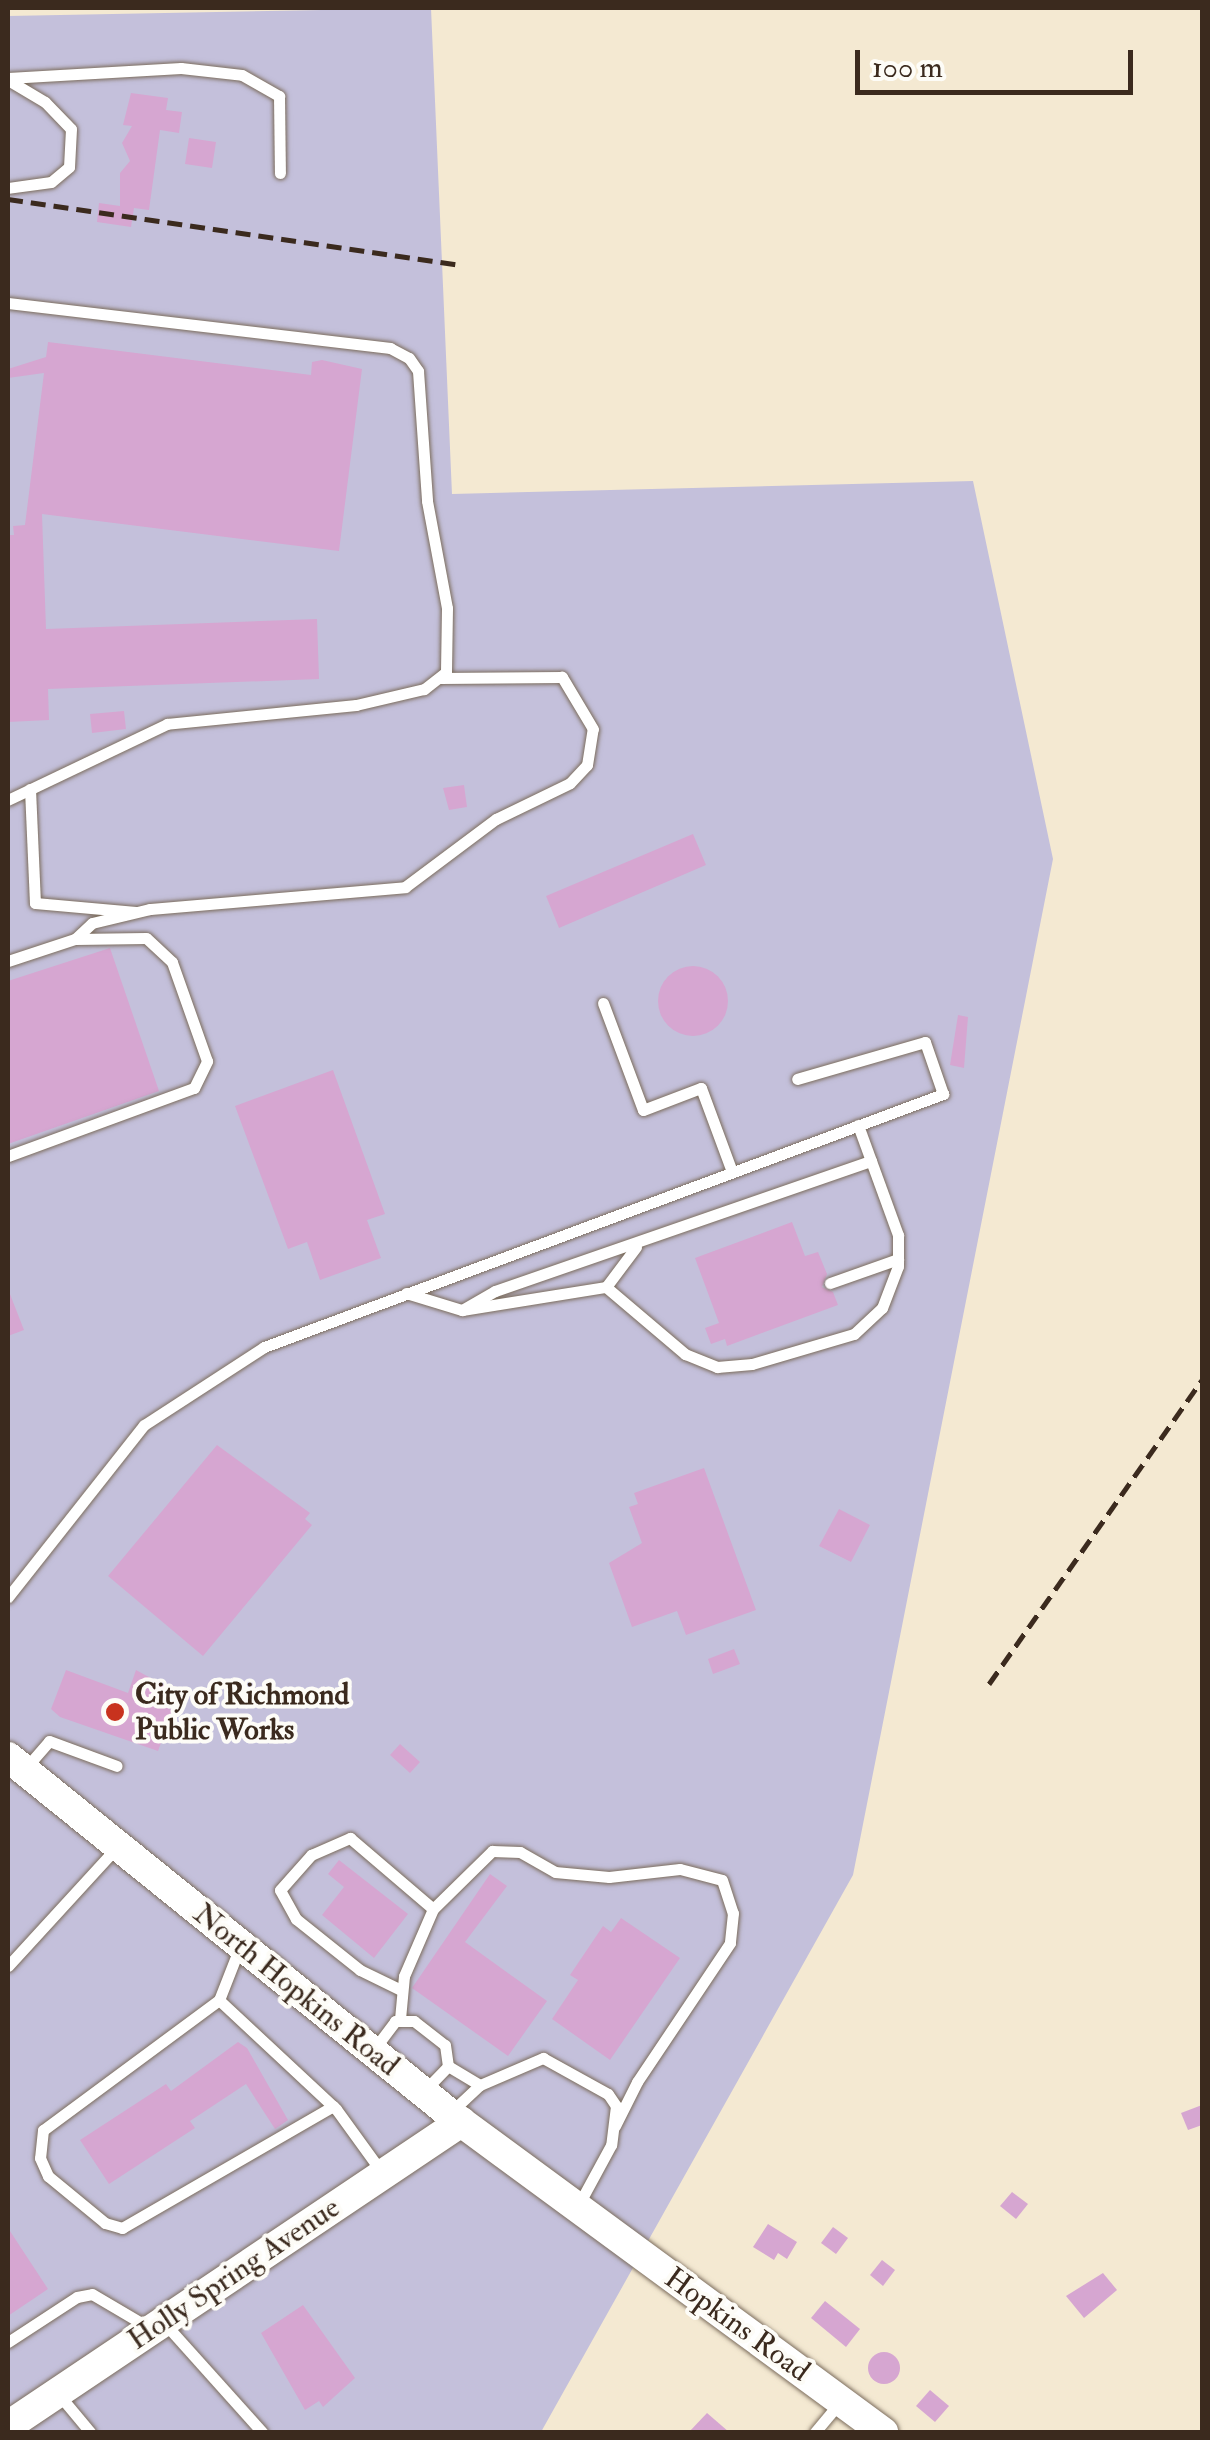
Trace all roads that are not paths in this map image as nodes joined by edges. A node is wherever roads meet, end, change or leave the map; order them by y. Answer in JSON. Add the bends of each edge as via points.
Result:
{"nodes":[{"id":1,"x":8,"y":79,"type":"edge"},
{"id":2,"x":280,"y":173,"type":"dead end"},
{"id":3,"x":8,"y":188,"type":"edge"},
{"id":4,"x":8,"y":303,"type":"edge"},
{"id":5,"x":440,"y":678,"type":"junction"},
{"id":6,"x":30,"y":790,"type":"junction"},
{"id":7,"x":8,"y":800,"type":"edge"},
{"id":8,"x":136,"y":912,"type":"junction"},
{"id":9,"x":75,"y":939,"type":"junction"},
{"id":10,"x":8,"y":961,"type":"edge"},
{"id":11,"x":602,"y":1003,"type":"dead end"},
{"id":12,"x":796,"y":1080,"type":"dead end"},
{"id":13,"x":858,"y":1125,"type":"junction"},
{"id":14,"x":8,"y":1156,"type":"edge"},
{"id":15,"x":871,"y":1162,"type":"junction"},
{"id":16,"x":732,"y":1172,"type":"junction"},
{"id":17,"x":636,"y":1247,"type":"junction"},
{"id":18,"x":898,"y":1258,"type":"junction"},
{"id":19,"x":830,"y":1284,"type":"dead end"},
{"id":20,"x":606,"y":1287,"type":"junction"},
{"id":21,"x":406,"y":1293,"type":"junction"},
{"id":22,"x":462,"y":1310,"type":"junction"},
{"id":23,"x":8,"y":1597,"type":"edge"},
{"id":24,"x":16,"y":1764,"type":"edge"},
{"id":25,"x":117,"y":1766,"type":"dead end"},
{"id":26,"x":118,"y":1846,"type":"junction"},
{"id":27,"x":433,"y":1909,"type":"junction"},
{"id":28,"x":241,"y":1945,"type":"junction"},
{"id":29,"x":8,"y":1966,"type":"edge"},
{"id":30,"x":401,"y":1990,"type":"junction"},
{"id":31,"x":219,"y":2000,"type":"junction"},
{"id":32,"x":400,"y":2019,"type":"junction"},
{"id":33,"x":373,"y":2052,"type":"junction"},
{"id":34,"x":448,"y":2066,"type":"junction"},
{"id":35,"x":480,"y":2085,"type":"junction"},
{"id":36,"x":423,"y":2092,"type":"junction"},
{"id":37,"x":333,"y":2106,"type":"junction"},
{"id":38,"x":455,"y":2118,"type":"junction"},
{"id":39,"x":616,"y":2126,"type":"junction"},
{"id":40,"x":383,"y":2174,"type":"junction"},
{"id":41,"x":583,"y":2212,"type":"junction"},
{"id":42,"x":158,"y":2326,"type":"junction"},
{"id":43,"x":8,"y":2342,"type":"edge"},
{"id":44,"x":57,"y":2393,"type":"junction"},
{"id":45,"x":841,"y":2401,"type":"junction"},
{"id":46,"x":8,"y":2426,"type":"edge"},
{"id":47,"x":13,"y":2432,"type":"edge"},
{"id":48,"x":90,"y":2432,"type":"edge"},
{"id":49,"x":262,"y":2432,"type":"edge"},
{"id":50,"x":816,"y":2432,"type":"edge"},
{"id":51,"x":883,"y":2432,"type":"edge"}],
"edges":[{"from":1,"to":2,"type":"lane","via":[[180,68],[242,74],[279,96]]},
{"from":1,"to":3,"type":"lane","via":[[46,102],[71,129],[68,167],[51,182]]},
{"from":4,"to":5,"type":"lane","via":[[390,348],[409,358],[418,371],[427,501],[447,608],[446,672]]},
{"from":5,"to":6,"type":"lane","via":[[424,689],[356,705],[167,724]]},
{"from":5,"to":8,"type":"lane","via":[[562,677],[593,729],[588,766],[570,783],[496,819],[405,887]]},
{"from":6,"to":7,"type":"lane"},
{"from":6,"to":8,"type":"lane","via":[[35,903]]},
{"from":8,"to":9,"type":"lane","via":[[92,923]]},
{"from":9,"to":10,"type":"lane"},
{"from":9,"to":14,"type":"lane","via":[[146,938],[172,962],[208,1062],[194,1088]]},
{"from":11,"to":16,"type":"lane","via":[[643,1110],[701,1088]]},
{"from":12,"to":13,"type":"lane","via":[[925,1042],[943,1094]]},
{"from":13,"to":15,"type":"lane"},
{"from":13,"to":16,"type":"lane"},
{"from":15,"to":17,"type":"lane"},
{"from":15,"to":18,"type":"lane","via":[[898,1235]]},
{"from":16,"to":21,"type":"lane"},
{"from":17,"to":20,"type":"lane"},
{"from":17,"to":22,"type":"lane","via":[[496,1291]]},
{"from":18,"to":19,"type":"lane"},
{"from":18,"to":20,"type":"lane","via":[[882,1308],[854,1334],[735,1368],[685,1354]]},
{"from":20,"to":22,"type":"lane"},
{"from":21,"to":22,"type":"lane"},
{"from":21,"to":23,"type":"lane","via":[[264,1347],[165,1407]]},
{"from":24,"to":25,"type":"lane","via":[[48,1741]]},
{"from":24,"to":26,"type":"main road","name":"North Hopkins Road"},
{"from":26,"to":28,"type":"main road","name":"North Hopkins Road"},
{"from":26,"to":29,"type":"lane"},
{"from":27,"to":30,"type":"lane"},
{"from":27,"to":30,"type":"lane","via":[[350,1838],[311,1855],[280,1890],[296,1918],[360,1970]]},
{"from":27,"to":39,"type":"lane","via":[[492,1850],[520,1852],[555,1872],[609,1877],[680,1869],[722,1880],[732,1913],[730,1944],[637,2082]]},
{"from":28,"to":31,"type":"lane"},
{"from":28,"to":33,"type":"main road","name":"North Hopkins Road"},
{"from":30,"to":32,"type":"lane"},
{"from":31,"to":37,"type":"lane"},
{"from":31,"to":37,"type":"lane","via":[[43,2130],[40,2158],[48,2176],[106,2223],[122,2228]]},
{"from":32,"to":33,"type":"lane"},
{"from":32,"to":34,"type":"lane","via":[[414,2021],[446,2045]]},
{"from":33,"to":36,"type":"main road","name":"North Hopkins Road"},
{"from":34,"to":35,"type":"lane"},
{"from":34,"to":36,"type":"lane"},
{"from":35,"to":38,"type":"lane"},
{"from":35,"to":39,"type":"lane","via":[[532,2061],[552,2061],[608,2094]]},
{"from":36,"to":38,"type":"main road","name":"North Hopkins Road"},
{"from":37,"to":40,"type":"lane"},
{"from":38,"to":40,"type":"main road","name":"Holly Spring Avenue"},
{"from":38,"to":41,"type":"main road","name":"North Hopkins Road"},
{"from":39,"to":41,"type":"lane"},
{"from":40,"to":42,"type":"main road","name":"Holly Spring Avenue"},
{"from":41,"to":45,"type":"main road","name":"Hopkins Road"},
{"from":42,"to":43,"type":"lane","via":[[92,2294],[77,2296]]},
{"from":42,"to":44,"type":"main road","name":"Holly Spring Avenue"},
{"from":42,"to":49,"type":"lane"},
{"from":44,"to":46,"type":"main road","name":"Holly Spring Avenue"},
{"from":44,"to":48,"type":"lane"},
{"from":45,"to":50,"type":"lane"},
{"from":45,"to":51,"type":"main road","name":"Hopkins Road"},
{"from":46,"to":47,"type":"lane"}]}
